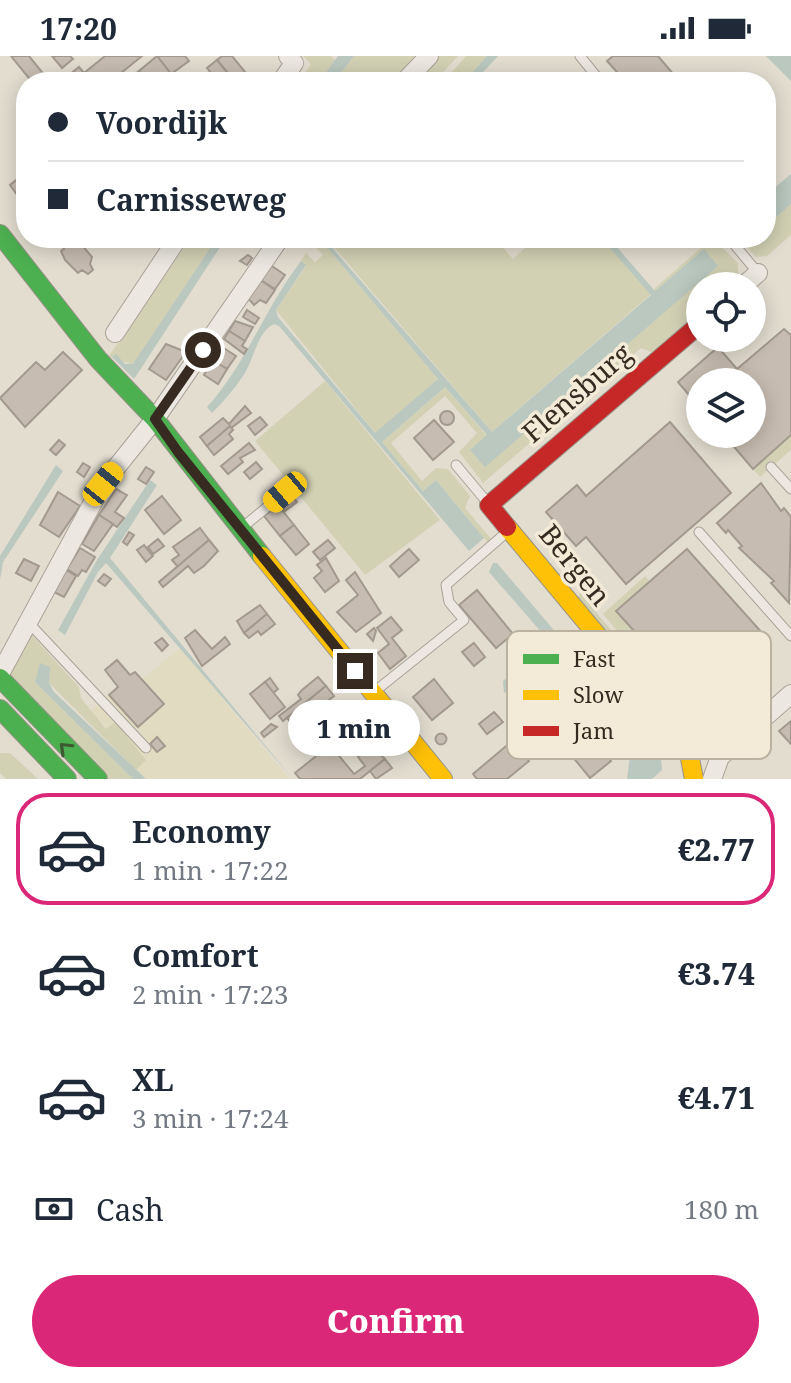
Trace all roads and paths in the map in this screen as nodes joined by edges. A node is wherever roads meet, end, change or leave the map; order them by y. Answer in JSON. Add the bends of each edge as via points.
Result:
{"nodes":[{"id":1,"x":288,"y":56,"type":"edge"},
{"id":2,"x":429,"y":56,"type":"edge"},
{"id":3,"x":580,"y":56,"type":"edge"},
{"id":4,"x":288,"y":72,"type":"edge"},
{"id":5,"x":414,"y":72,"type":"edge"},
{"id":6,"x":593,"y":72,"type":"edge"},
{"id":7,"x":0,"y":234,"type":"edge"},
{"id":8,"x":171,"y":248,"type":"edge"},
{"id":9,"x":273,"y":248,"type":"edge"},
{"id":10,"x":737,"y":248,"type":"edge"},
{"id":11,"x":757,"y":272,"type":"edge"},
{"id":12,"x":115,"y":333,"type":"dead end"},
{"id":13,"x":686,"y":336,"type":"edge"},
{"id":14,"x":155,"y":419,"type":"junction"},
{"id":15,"x":456,"y":465,"type":"dead end"},
{"id":16,"x":771,"y":467,"type":"dead end"},
{"id":17,"x":791,"y":489,"type":"edge"},
{"id":18,"x":285,"y":492,"type":"dead end"},
{"id":19,"x":489,"y":505,"type":"junction"},
{"id":20,"x":240,"y":529,"type":"junction"},
{"id":21,"x":509,"y":529,"type":"junction"},
{"id":22,"x":699,"y":532,"type":"dead end"},
{"id":23,"x":27,"y":621,"type":"junction"},
{"id":24,"x":593,"y":631,"type":"edge"},
{"id":25,"x":791,"y":636,"type":"edge"},
{"id":26,"x":0,"y":676,"type":"edge"},
{"id":27,"x":373,"y":693,"type":"junction"},
{"id":28,"x":791,"y":694,"type":"edge"},
{"id":29,"x":0,"y":709,"type":"edge"},
{"id":30,"x":771,"y":712,"type":"edge"},
{"id":31,"x":146,"y":748,"type":"dead end"},
{"id":32,"x":690,"y":759,"type":"edge"},
{"id":33,"x":719,"y":759,"type":"edge"},
{"id":34,"x":67,"y":779,"type":"edge"},
{"id":35,"x":98,"y":779,"type":"edge"},
{"id":36,"x":443,"y":779,"type":"edge"},
{"id":37,"x":694,"y":779,"type":"edge"},
{"id":38,"x":712,"y":779,"type":"edge"}],
"edges":[{"from":1,"to":4,"type":"street","via":[[294,63]]},
{"from":2,"to":5,"type":"street"},
{"from":3,"to":6,"type":"lane"},
{"from":7,"to":14,"type":"street","via":[[98,359]]},
{"from":8,"to":12,"type":"street"},
{"from":9,"to":14,"type":"street"},
{"from":10,"to":11,"type":"lane"},
{"from":13,"to":19,"type":"street","name":"Flensburg"},
{"from":14,"to":20,"type":"street"},
{"from":14,"to":23,"type":"street","via":[[103,484]]},
{"from":15,"to":19,"type":"lane"},
{"from":16,"to":17,"type":"lane"},
{"from":18,"to":20,"type":"lane"},
{"from":19,"to":21,"type":"street","name":"Bergen"},
{"from":20,"to":27,"type":"street"},
{"from":21,"to":24,"type":"street","name":"Bergen"},
{"from":21,"to":27,"type":"lane","via":[[446,585],[449,602],[464,620]]},
{"from":22,"to":25,"type":"lane"},
{"from":23,"to":26,"type":"street"},
{"from":23,"to":31,"type":"lane"},
{"from":35,"to":26,"type":"street","one_way":true},
{"from":27,"to":36,"type":"street"},
{"from":28,"to":30,"type":"street"},
{"from":29,"to":34,"type":"street"},
{"from":32,"to":37,"type":"street","name":"Bergen"},
{"from":33,"to":38,"type":"street"}]}
